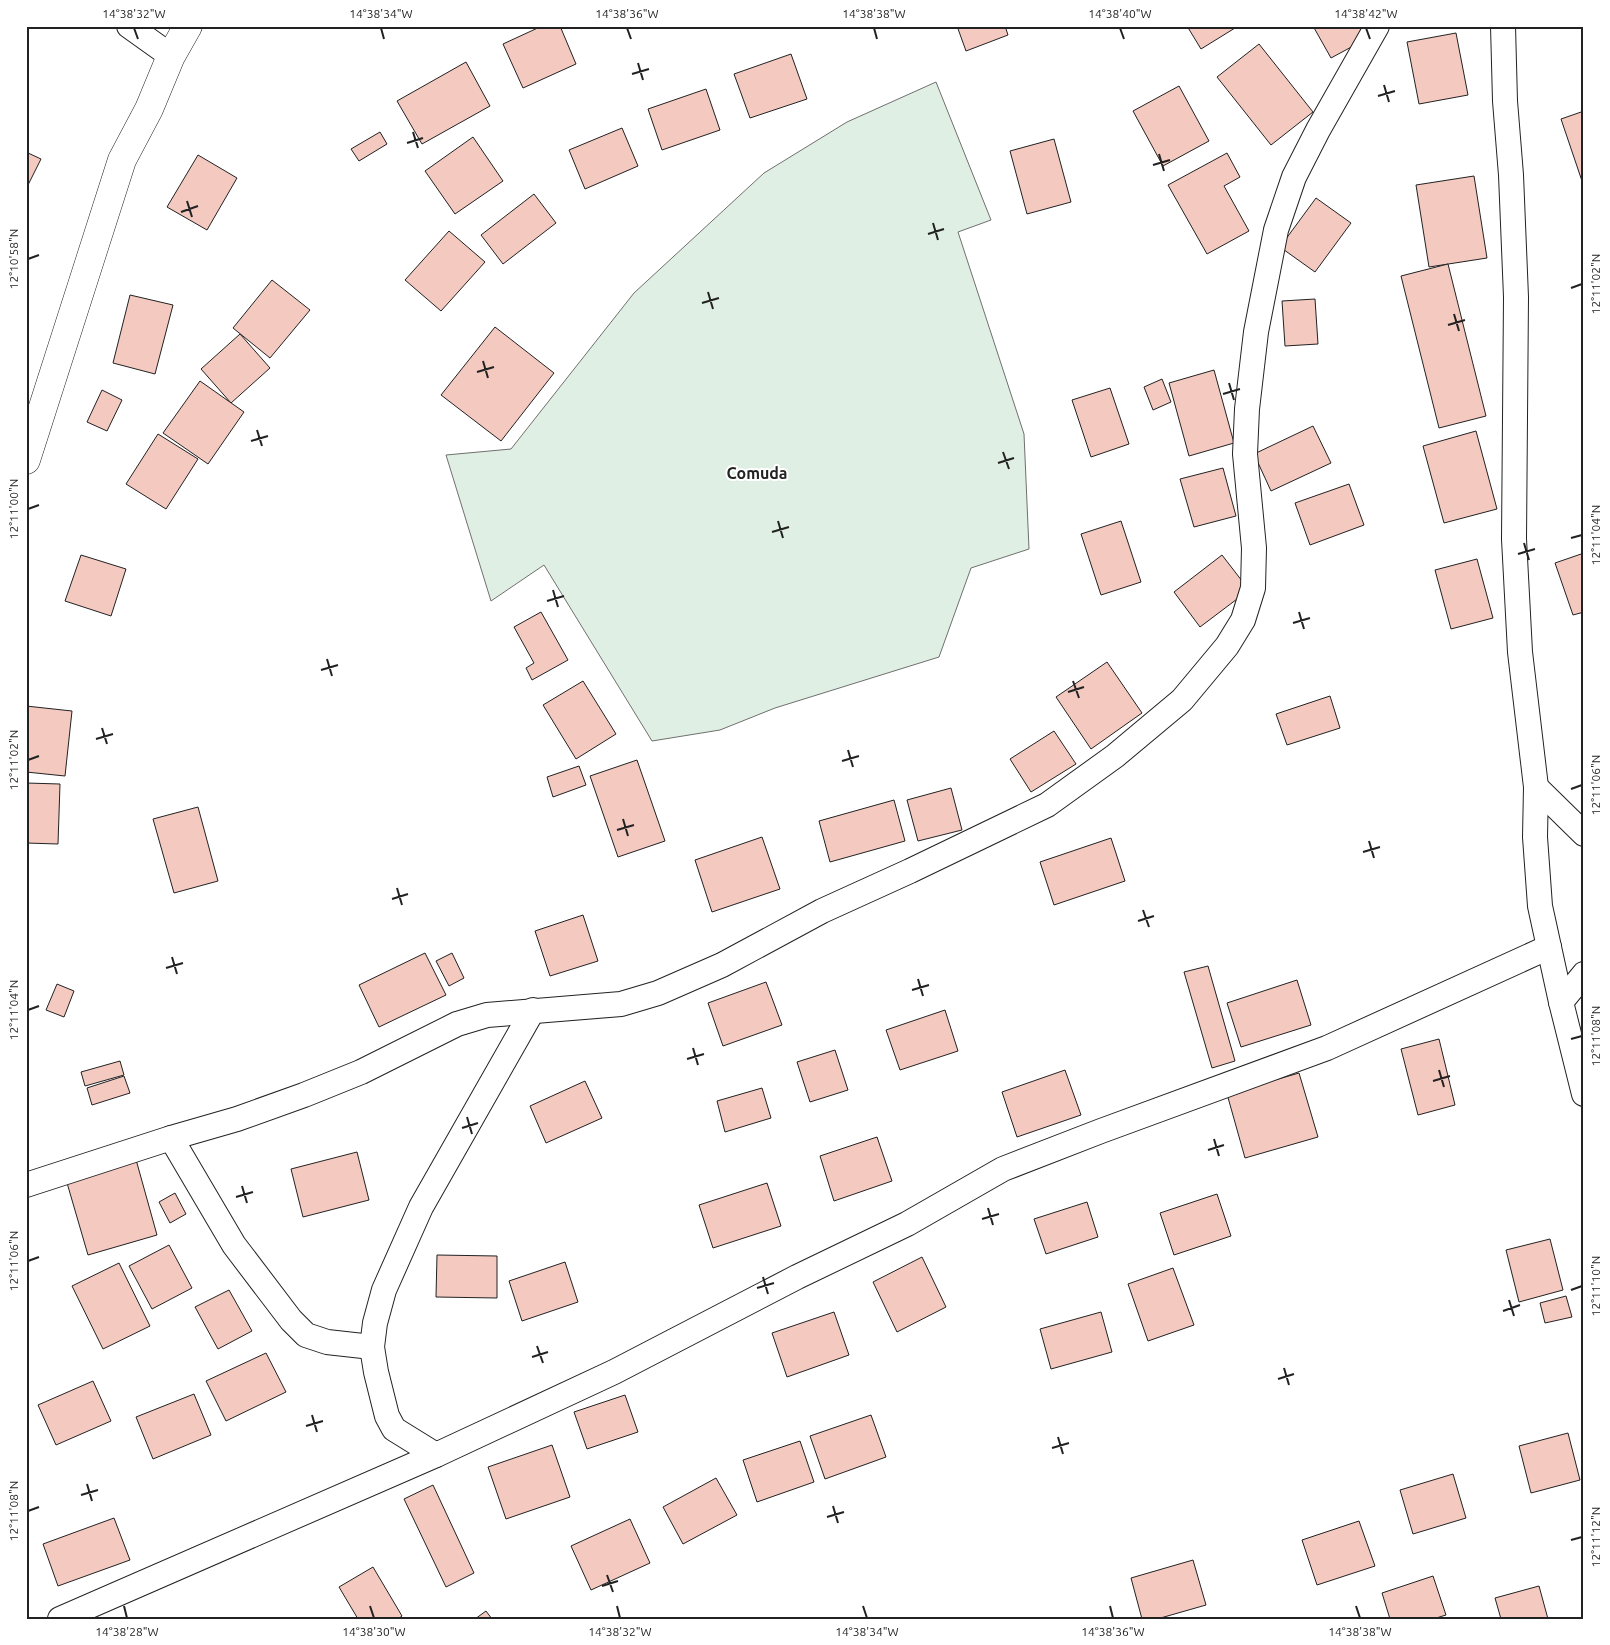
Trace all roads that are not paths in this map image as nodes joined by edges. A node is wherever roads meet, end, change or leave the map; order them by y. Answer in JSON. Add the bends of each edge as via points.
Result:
{"nodes":[{"id":1,"x":128,"y":26,"type":"edge"},
{"id":2,"x":188,"y":26,"type":"edge"},
{"id":3,"x":1377,"y":26,"type":"edge"},
{"id":4,"x":1503,"y":26,"type":"edge"},
{"id":5,"x":171,"y":56,"type":"junction"},
{"id":6,"x":26,"y":460,"type":"edge"},
{"id":7,"x":1536,"y":786,"type":"junction"},
{"id":8,"x":1584,"y":834,"type":"edge"},
{"id":9,"x":1548,"y":947,"type":"junction"},
{"id":10,"x":1584,"y":974,"type":"edge"},
{"id":11,"x":1561,"y":1002,"type":"junction"},
{"id":12,"x":533,"y":1010,"type":"junction"},
{"id":13,"x":1584,"y":1094,"type":"edge"},
{"id":14,"x":172,"y":1138,"type":"junction"},
{"id":15,"x":26,"y":1185,"type":"edge"},
{"id":16,"x":372,"y":1347,"type":"junction"},
{"id":17,"x":436,"y":1455,"type":"junction"},
{"id":18,"x":60,"y":1619,"type":"edge"}],
"edges":[{"from":1,"to":5,"type":"street"},
{"from":2,"to":5,"type":"main road"},
{"from":3,"to":12,"type":"street","via":[[1294,177],[1276,230],[1256,332],[1246,409],[1245,454],[1254,548],[1253,588],[1243,620],[1227,646],[1182,700],[1114,756],[1046,805],[822,910],[722,965],[658,993],[621,1004]]},
{"from":4,"to":7,"type":"street","via":[[1516,297],[1514,539],[1520,652]]},
{"from":5,"to":6,"type":"main road","via":[[122,160]]},
{"from":7,"to":8,"type":"street"},
{"from":7,"to":9,"type":"street","via":[[1534,837],[1540,906]]},
{"from":9,"to":11,"type":"street"},
{"from":9,"to":17,"type":"street","via":[[1328,1048],[1003,1170],[907,1224],[614,1372]]},
{"from":10,"to":11,"type":"street"},
{"from":11,"to":13,"type":"street"},
{"from":12,"to":14,"type":"street","via":[[487,1015],[457,1024],[361,1072],[304,1096]]},
{"from":12,"to":16,"type":"street","via":[[421,1207],[384,1290]]},
{"from":14,"to":15,"type":"street"},
{"from":14,"to":16,"type":"street","via":[[234,1245],[306,1335],[327,1342]]},
{"from":16,"to":17,"type":"street","via":[[386,1416],[394,1429]]},
{"from":17,"to":18,"type":"street"}]}
